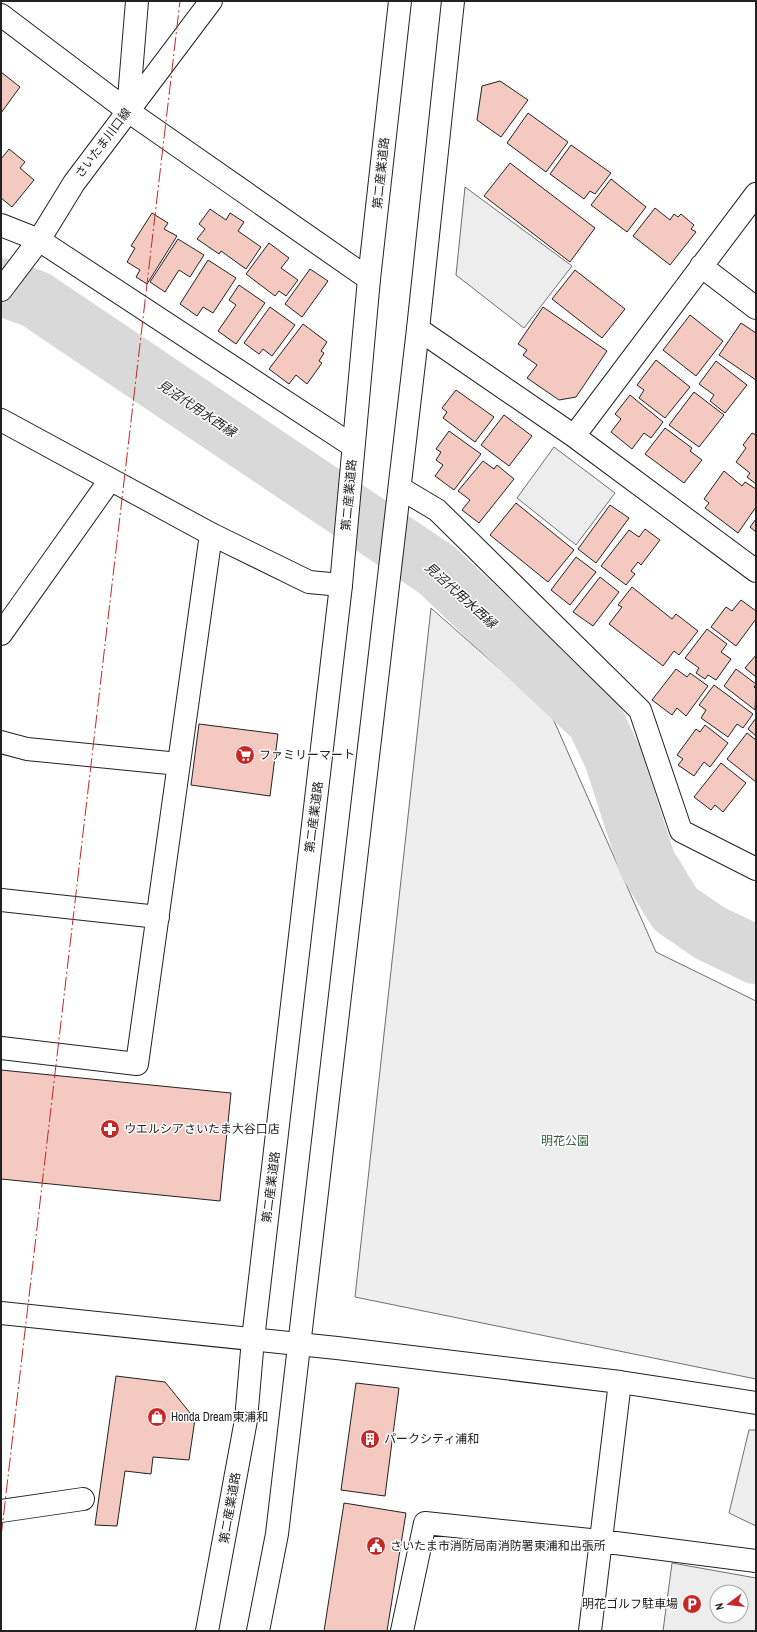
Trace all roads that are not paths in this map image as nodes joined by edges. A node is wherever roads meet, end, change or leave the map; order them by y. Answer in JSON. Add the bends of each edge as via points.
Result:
{"nodes":[{"id":1,"x":137,"y":1,"type":"edge"},
{"id":2,"x":211,"y":1,"type":"edge"},
{"id":3,"x":400,"y":1,"type":"edge"},
{"id":4,"x":453,"y":1,"type":"edge"},
{"id":5,"x":1,"y":15,"type":"edge"},
{"id":6,"x":128,"y":111,"type":"junction"},
{"id":7,"x":756,"y":194,"type":"edge"},
{"id":8,"x":1,"y":225,"type":"edge"},
{"id":9,"x":34,"y":247,"type":"junction"},
{"id":10,"x":701,"y":266,"type":"junction"},
{"id":11,"x":369,"y":280,"type":"junction"},
{"id":12,"x":1,"y":290,"type":"edge"},
{"id":13,"x":756,"y":308,"type":"edge"},
{"id":14,"x":418,"y":329,"type":"junction"},
{"id":15,"x":1,"y":420,"type":"edge"},
{"id":16,"x":574,"y":436,"type":"junction"},
{"id":17,"x":353,"y":446,"type":"junction"},
{"id":18,"x":110,"y":480,"type":"junction"},
{"id":19,"x":400,"y":488,"type":"junction"},
{"id":20,"x":211,"y":534,"type":"junction"},
{"id":21,"x":756,"y":571,"type":"edge"},
{"id":22,"x":341,"y":585,"type":"junction"},
{"id":23,"x":1,"y":634,"type":"edge"},
{"id":24,"x":1,"y":742,"type":"edge"},
{"id":25,"x":179,"y":764,"type":"junction"},
{"id":26,"x":756,"y":869,"type":"edge"},
{"id":27,"x":1,"y":900,"type":"edge"},
{"id":28,"x":158,"y":917,"type":"junction"},
{"id":29,"x":1,"y":1048,"type":"edge"},
{"id":30,"x":1,"y":1313,"type":"edge"},
{"id":31,"x":253,"y":1339,"type":"junction"},
{"id":32,"x":298,"y":1343,"type":"junction"},
{"id":33,"x":620,"y":1382,"type":"junction"},
{"id":34,"x":756,"y":1403,"type":"edge"},
{"id":35,"x":83,"y":1499,"type":"dead end"},
{"id":36,"x":1,"y":1510,"type":"edge"},
{"id":37,"x":600,"y":1541,"type":"junction"},
{"id":38,"x":756,"y":1561,"type":"edge"},
{"id":39,"x":208,"y":1631,"type":"edge"},
{"id":40,"x":258,"y":1631,"type":"edge"},
{"id":41,"x":402,"y":1631,"type":"edge"},
{"id":42,"x":590,"y":1631,"type":"edge"}],
"edges":[{"from":1,"to":6,"type":"street"},
{"from":2,"to":6,"type":"street","name":"さいたま川口線"},
{"from":3,"to":11,"type":"street","name":"第二産業道路"},
{"from":4,"to":14,"type":"street"},
{"from":5,"to":6,"type":"street"},
{"from":6,"to":9,"type":"street","name":"さいたま川口線","via":[[74,183]]},
{"from":6,"to":11,"type":"street"},
{"from":7,"to":10,"type":"street"},
{"from":8,"to":9,"type":"street"},
{"from":9,"to":12,"type":"street","name":"さいたま川口線"},
{"from":9,"to":17,"type":"street"},
{"from":10,"to":13,"type":"street"},
{"from":10,"to":16,"type":"street"},
{"from":11,"to":17,"type":"street","name":"第二産業道路"},
{"from":14,"to":16,"type":"street"},
{"from":14,"to":19,"type":"street"},
{"from":15,"to":18,"type":"street"},
{"from":16,"to":21,"type":"street"},
{"from":17,"to":22,"type":"street","name":"第二産業道路"},
{"from":18,"to":20,"type":"street"},
{"from":18,"to":23,"type":"street"},
{"from":19,"to":26,"type":"street","via":[[437,510],[640,710],[681,831]]},
{"from":19,"to":32,"type":"street"},
{"from":20,"to":22,"type":"street","via":[[309,582]]},
{"from":20,"to":25,"type":"street"},
{"from":22,"to":31,"type":"street","name":"第二産業道路"},
{"from":24,"to":25,"type":"street","via":[[27,749]]},
{"from":25,"to":28,"type":"street"},
{"from":27,"to":28,"type":"street"},
{"from":28,"to":29,"type":"street","via":[[138,1064]]},
{"from":30,"to":31,"type":"street"},
{"from":31,"to":32,"type":"street"},
{"from":31,"to":39,"type":"street","name":"第二産業道路","via":[[246,1420]]},
{"from":32,"to":33,"type":"street"},
{"from":32,"to":40,"type":"street","via":[[277,1534]]},
{"from":33,"to":34,"type":"street"},
{"from":33,"to":37,"type":"street"},
{"from":35,"to":36,"type":"street"},
{"from":37,"to":38,"type":"street"},
{"from":37,"to":41,"type":"street","via":[[425,1522]]},
{"from":37,"to":42,"type":"street"}]}
